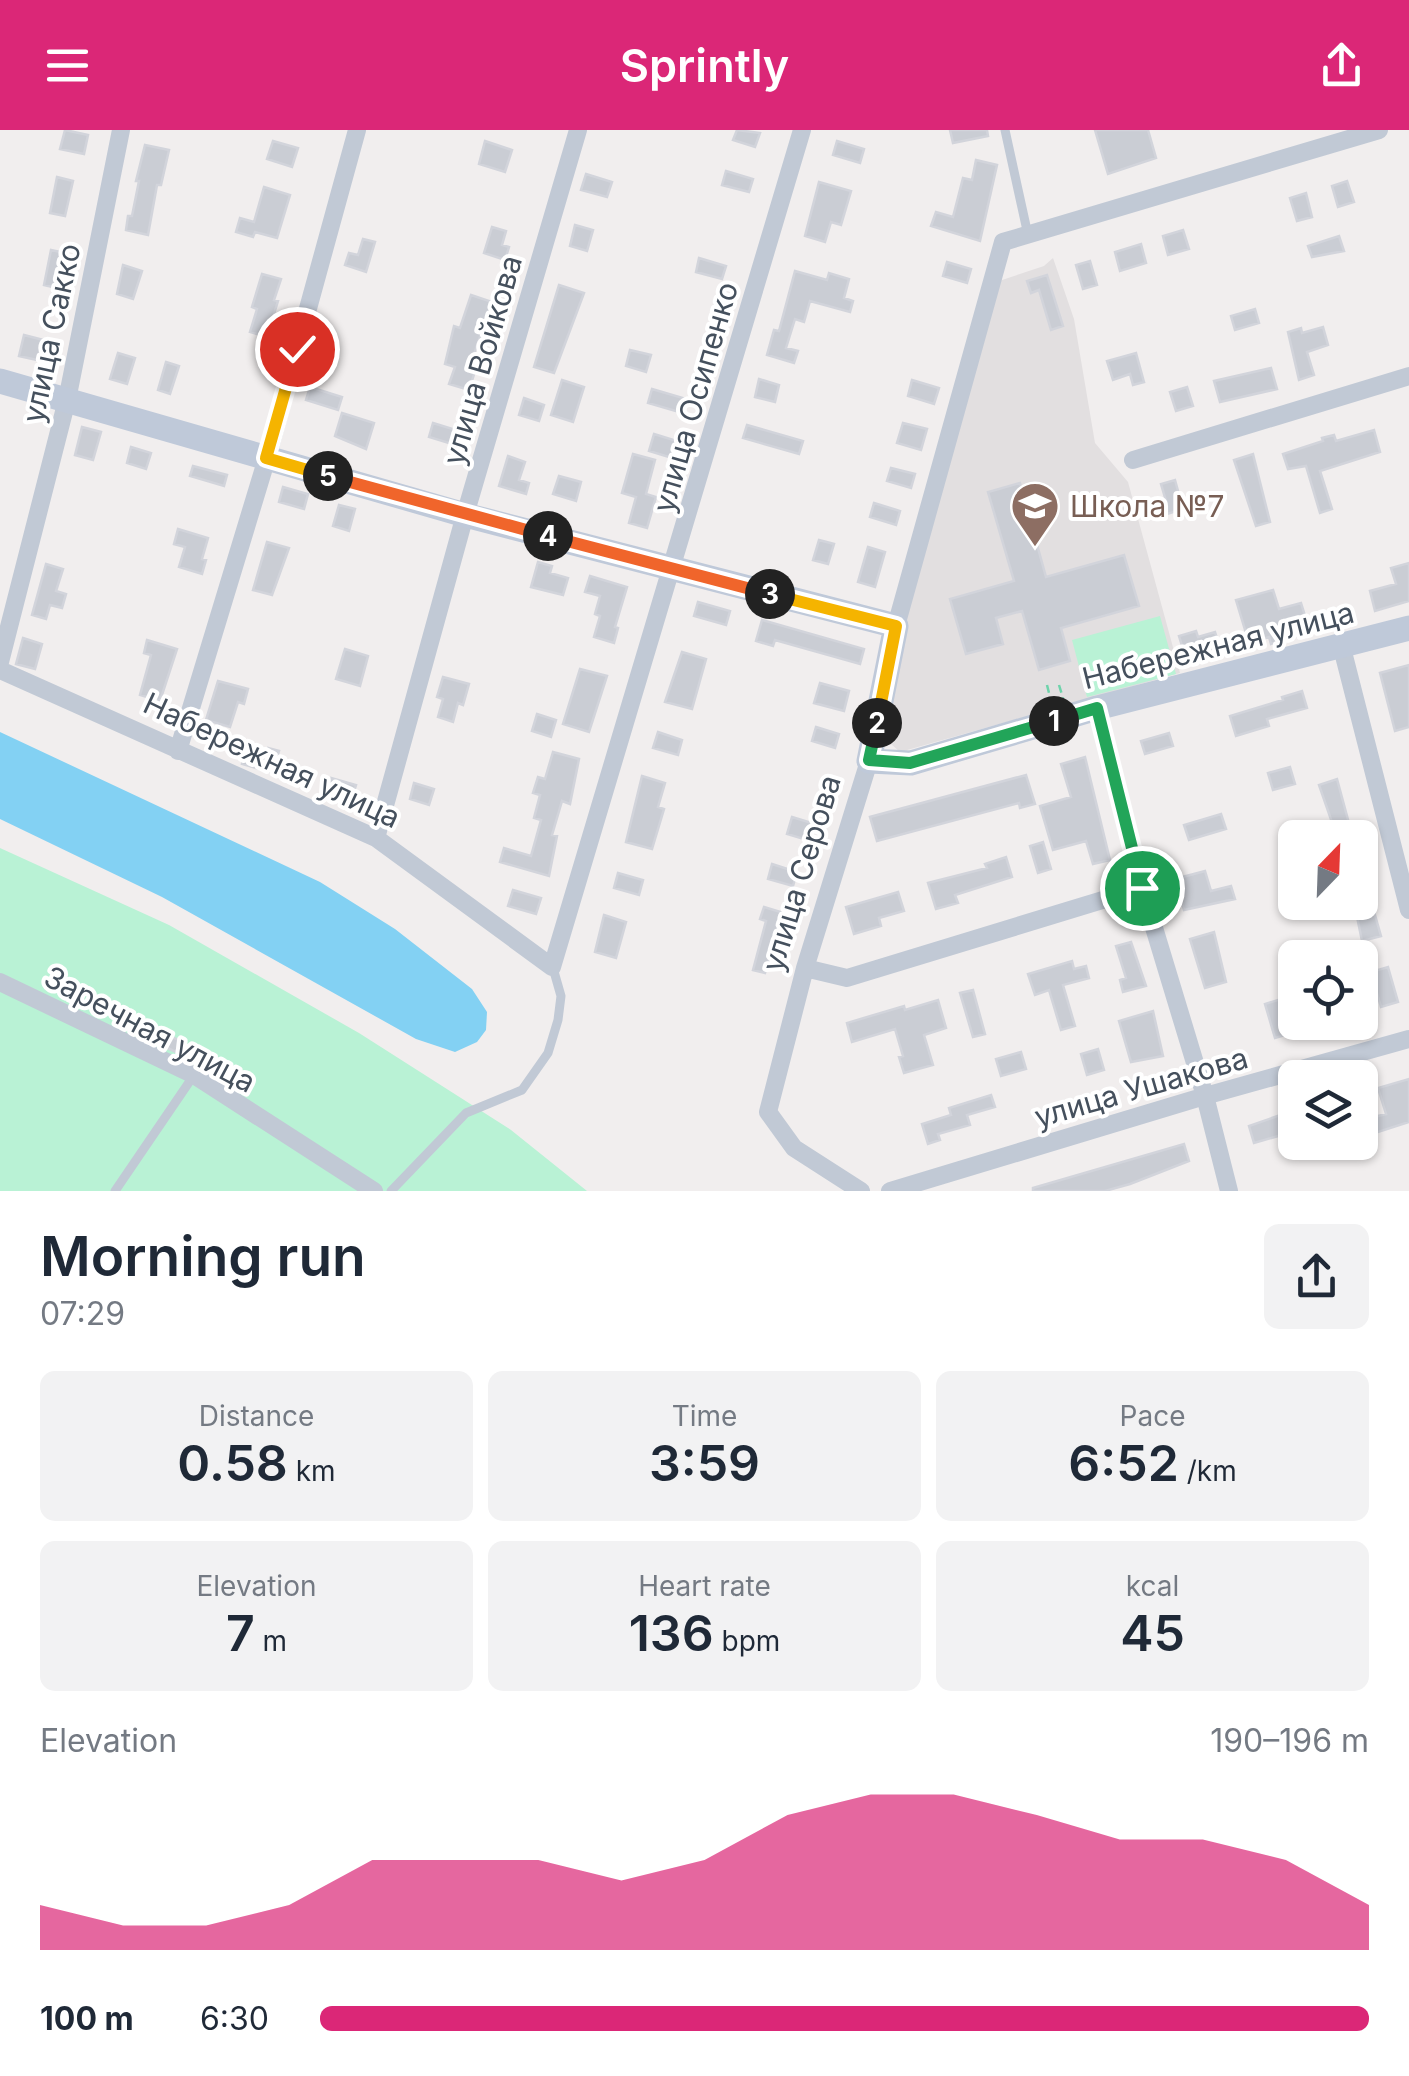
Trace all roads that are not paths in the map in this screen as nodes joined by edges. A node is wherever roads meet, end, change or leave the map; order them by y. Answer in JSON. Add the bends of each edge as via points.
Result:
{"nodes":[{"id":1,"x":120,"y":130,"type":"edge"},
{"id":2,"x":358,"y":130,"type":"edge"},
{"id":3,"x":578,"y":130,"type":"edge"},
{"id":4,"x":802,"y":130,"type":"edge"},
{"id":5,"x":1004,"y":130,"type":"edge"},
{"id":6,"x":1379,"y":130,"type":"edge"},
{"id":7,"x":1028,"y":236,"type":"junction"},
{"id":8,"x":1409,"y":376,"type":"edge"},
{"id":9,"x":0,"y":380,"type":"edge"},
{"id":10,"x":67,"y":400,"type":"junction"},
{"id":11,"x":266,"y":458,"type":"junction"},
{"id":12,"x":1133,"y":460,"type":"dead end"},
{"id":13,"x":466,"y":515,"type":"junction"},
{"id":14,"x":673,"y":569,"type":"junction"},
{"id":15,"x":896,"y":626,"type":"junction"},
{"id":16,"x":1409,"y":628,"type":"edge"},
{"id":17,"x":1342,"y":648,"type":"junction"},
{"id":18,"x":0,"y":662,"type":"edge"},
{"id":19,"x":0,"y":670,"type":"edge"},
{"id":20,"x":1097,"y":708,"type":"junction"},
{"id":21,"x":178,"y":751,"type":"junction"},
{"id":22,"x":869,"y":760,"type":"junction"},
{"id":23,"x":376,"y":838,"type":"junction"},
{"id":24,"x":1142,"y":888,"type":"junction"},
{"id":25,"x":1409,"y":910,"type":"edge"},
{"id":26,"x":552,"y":966,"type":"junction"},
{"id":27,"x":806,"y":968,"type":"junction"},
{"id":28,"x":0,"y":982,"type":"edge"},
{"id":29,"x":1409,"y":1039,"type":"edge"},
{"id":30,"x":194,"y":1076,"type":"junction"},
{"id":31,"x":1205,"y":1096,"type":"junction"},
{"id":32,"x":116,"y":1191,"type":"edge"},
{"id":33,"x":374,"y":1191,"type":"edge"},
{"id":34,"x":391,"y":1191,"type":"edge"},
{"id":35,"x":861,"y":1191,"type":"edge"},
{"id":36,"x":890,"y":1191,"type":"edge"},
{"id":37,"x":1229,"y":1191,"type":"edge"}],
"edges":[{"from":1,"to":10,"type":"street","name":"улица Сакко"},
{"from":2,"to":11,"type":"street"},
{"from":3,"to":13,"type":"street","name":"улица Войкова"},
{"from":4,"to":14,"type":"street","name":"улица Осипенко"},
{"from":5,"to":7,"type":"lane"},
{"from":6,"to":7,"type":"street"},
{"from":7,"to":15,"type":"street","name":"улица Серова","via":[[1003,242]]},
{"from":8,"to":12,"type":"street"},
{"from":9,"to":10,"type":"street"},
{"from":10,"to":11,"type":"street"},
{"from":10,"to":18,"type":"street","name":"улица Сакко"},
{"from":11,"to":13,"type":"street"},
{"from":11,"to":21,"type":"street"},
{"from":13,"to":14,"type":"street"},
{"from":13,"to":23,"type":"street","name":"улица Войкова"},
{"from":14,"to":15,"type":"street"},
{"from":14,"to":26,"type":"street","name":"улица Осипенко"},
{"from":15,"to":22,"type":"street","name":"улица Серова"},
{"from":16,"to":17,"type":"street","name":"Набережная улица"},
{"from":17,"to":20,"type":"street","name":"Набережная улица"},
{"from":17,"to":25,"type":"street"},
{"from":19,"to":21,"type":"street","name":"Набережная улица"},
{"from":20,"to":22,"type":"street","name":"Набережная улица","via":[[910,763]]},
{"from":20,"to":24,"type":"street"},
{"from":21,"to":23,"type":"street","name":"Набережная улица"},
{"from":22,"to":27,"type":"street","name":"улица Серова"},
{"from":23,"to":26,"type":"street","name":"Набережная улица"},
{"from":24,"to":27,"type":"street","via":[[848,978]]},
{"from":24,"to":31,"type":"street"},
{"from":26,"to":34,"type":"lane","via":[[562,996],[558,1020],[548,1053],[522,1090],[466,1114]]},
{"from":27,"to":35,"type":"street","name":"улица Серова","via":[[768,1112],[794,1148]]},
{"from":28,"to":30,"type":"street","name":"Заречная улица"},
{"from":29,"to":31,"type":"street","name":"улица Ушакова"},
{"from":30,"to":32,"type":"lane"},
{"from":30,"to":33,"type":"street","name":"Заречная улица"},
{"from":31,"to":36,"type":"street","name":"улица Ушакова"},
{"from":31,"to":37,"type":"street"}]}
